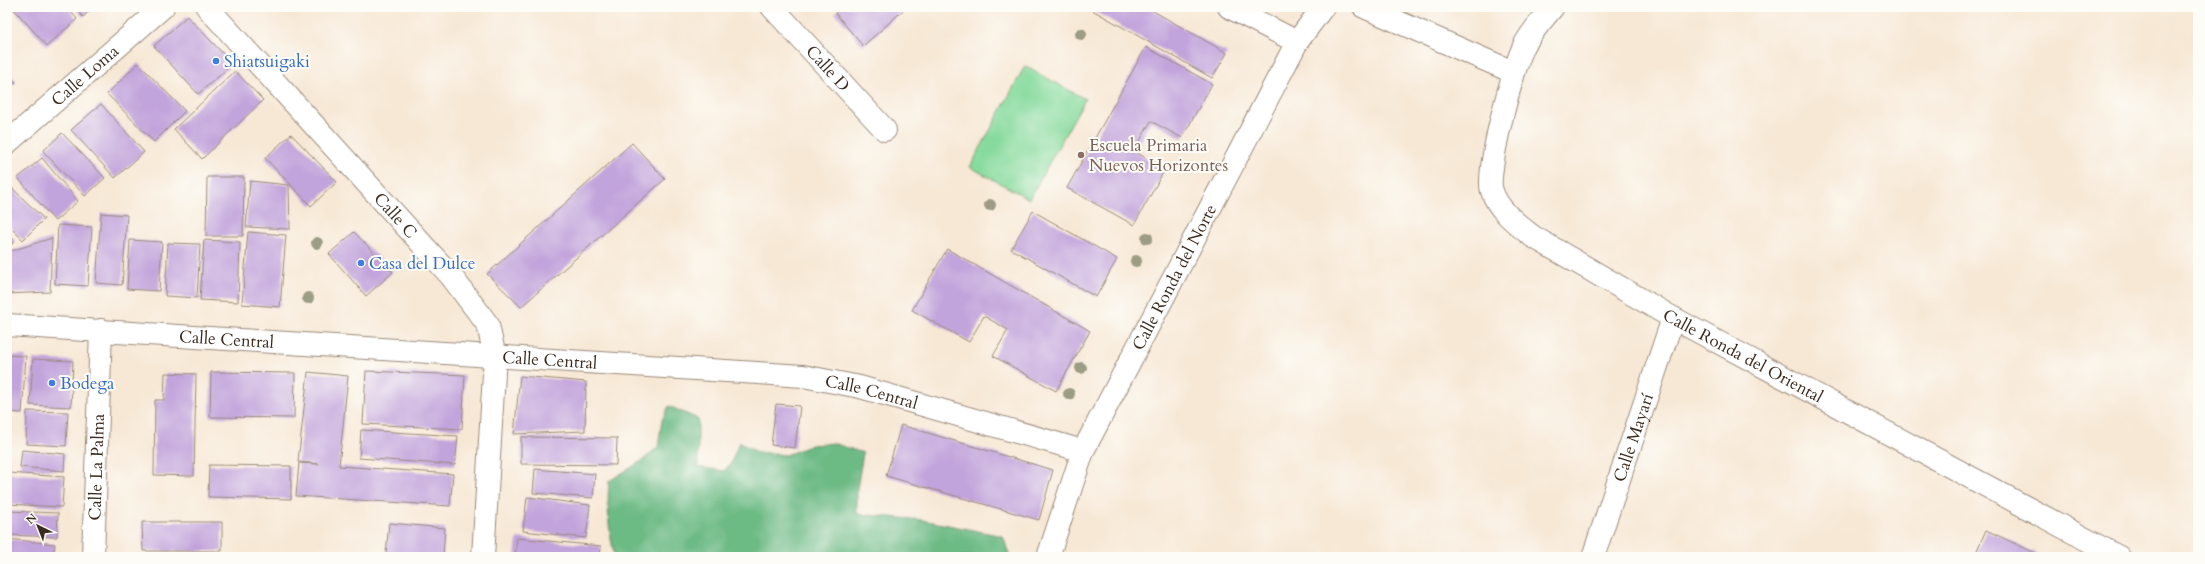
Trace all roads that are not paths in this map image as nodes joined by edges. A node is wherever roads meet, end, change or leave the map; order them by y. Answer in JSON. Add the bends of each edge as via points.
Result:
{"nodes":[{"id":1,"x":163,"y":7,"type":"edge"},
{"id":2,"x":207,"y":7,"type":"edge"},
{"id":3,"x":772,"y":7,"type":"edge"},
{"id":4,"x":1229,"y":7,"type":"edge"},
{"id":5,"x":1323,"y":7,"type":"edge"},
{"id":6,"x":1364,"y":7,"type":"edge"},
{"id":7,"x":1553,"y":7,"type":"edge"},
{"id":8,"x":1297,"y":42,"type":"junction"},
{"id":9,"x":1513,"y":72,"type":"junction"},
{"id":10,"x":884,"y":130,"type":"dead end"},
{"id":11,"x":7,"y":143,"type":"edge"},
{"id":12,"x":1673,"y":318,"type":"junction"},
{"id":13,"x":7,"y":325,"type":"edge"},
{"id":14,"x":100,"y":330,"type":"junction"},
{"id":15,"x":495,"y":357,"type":"junction"},
{"id":16,"x":1084,"y":451,"type":"junction"},
{"id":17,"x":93,"y":557,"type":"edge"},
{"id":18,"x":483,"y":557,"type":"edge"},
{"id":19,"x":1048,"y":557,"type":"edge"},
{"id":20,"x":1593,"y":557,"type":"edge"},
{"id":21,"x":2119,"y":557,"type":"edge"}],
"edges":[{"from":1,"to":11,"type":"street","name":"Calle Loma"},
{"from":2,"to":15,"type":"street","name":"Calle C","via":[[451,276],[488,325]]},
{"from":3,"to":10,"type":"street","name":"Calle D"},
{"from":4,"to":8,"type":"street"},
{"from":5,"to":8,"type":"street","name":"Calle Ronda del Norte"},
{"from":6,"to":9,"type":"street"},
{"from":7,"to":9,"type":"street","name":"Calle Ronda del Oriental","via":[[1525,43]]},
{"from":8,"to":16,"type":"street","name":"Calle Ronda del Norte"},
{"from":9,"to":12,"type":"street","name":"Calle Ronda del Oriental","via":[[1491,172],[1492,191],[1502,209],[1532,236]]},
{"from":12,"to":20,"type":"street","name":"Calle Mayarí"},
{"from":12,"to":21,"type":"street","name":"Calle Ronda del Oriental"},
{"from":13,"to":14,"type":"street","name":"Calle Central"},
{"from":14,"to":15,"type":"street","name":"Calle Central"},
{"from":14,"to":17,"type":"street","name":"Calle La Palma"},
{"from":15,"to":16,"type":"street","name":"Calle Central","via":[[803,376],[860,387]]},
{"from":15,"to":18,"type":"street","name":"Calle C"},
{"from":16,"to":19,"type":"street","name":"Calle Ronda del Norte"}]}
